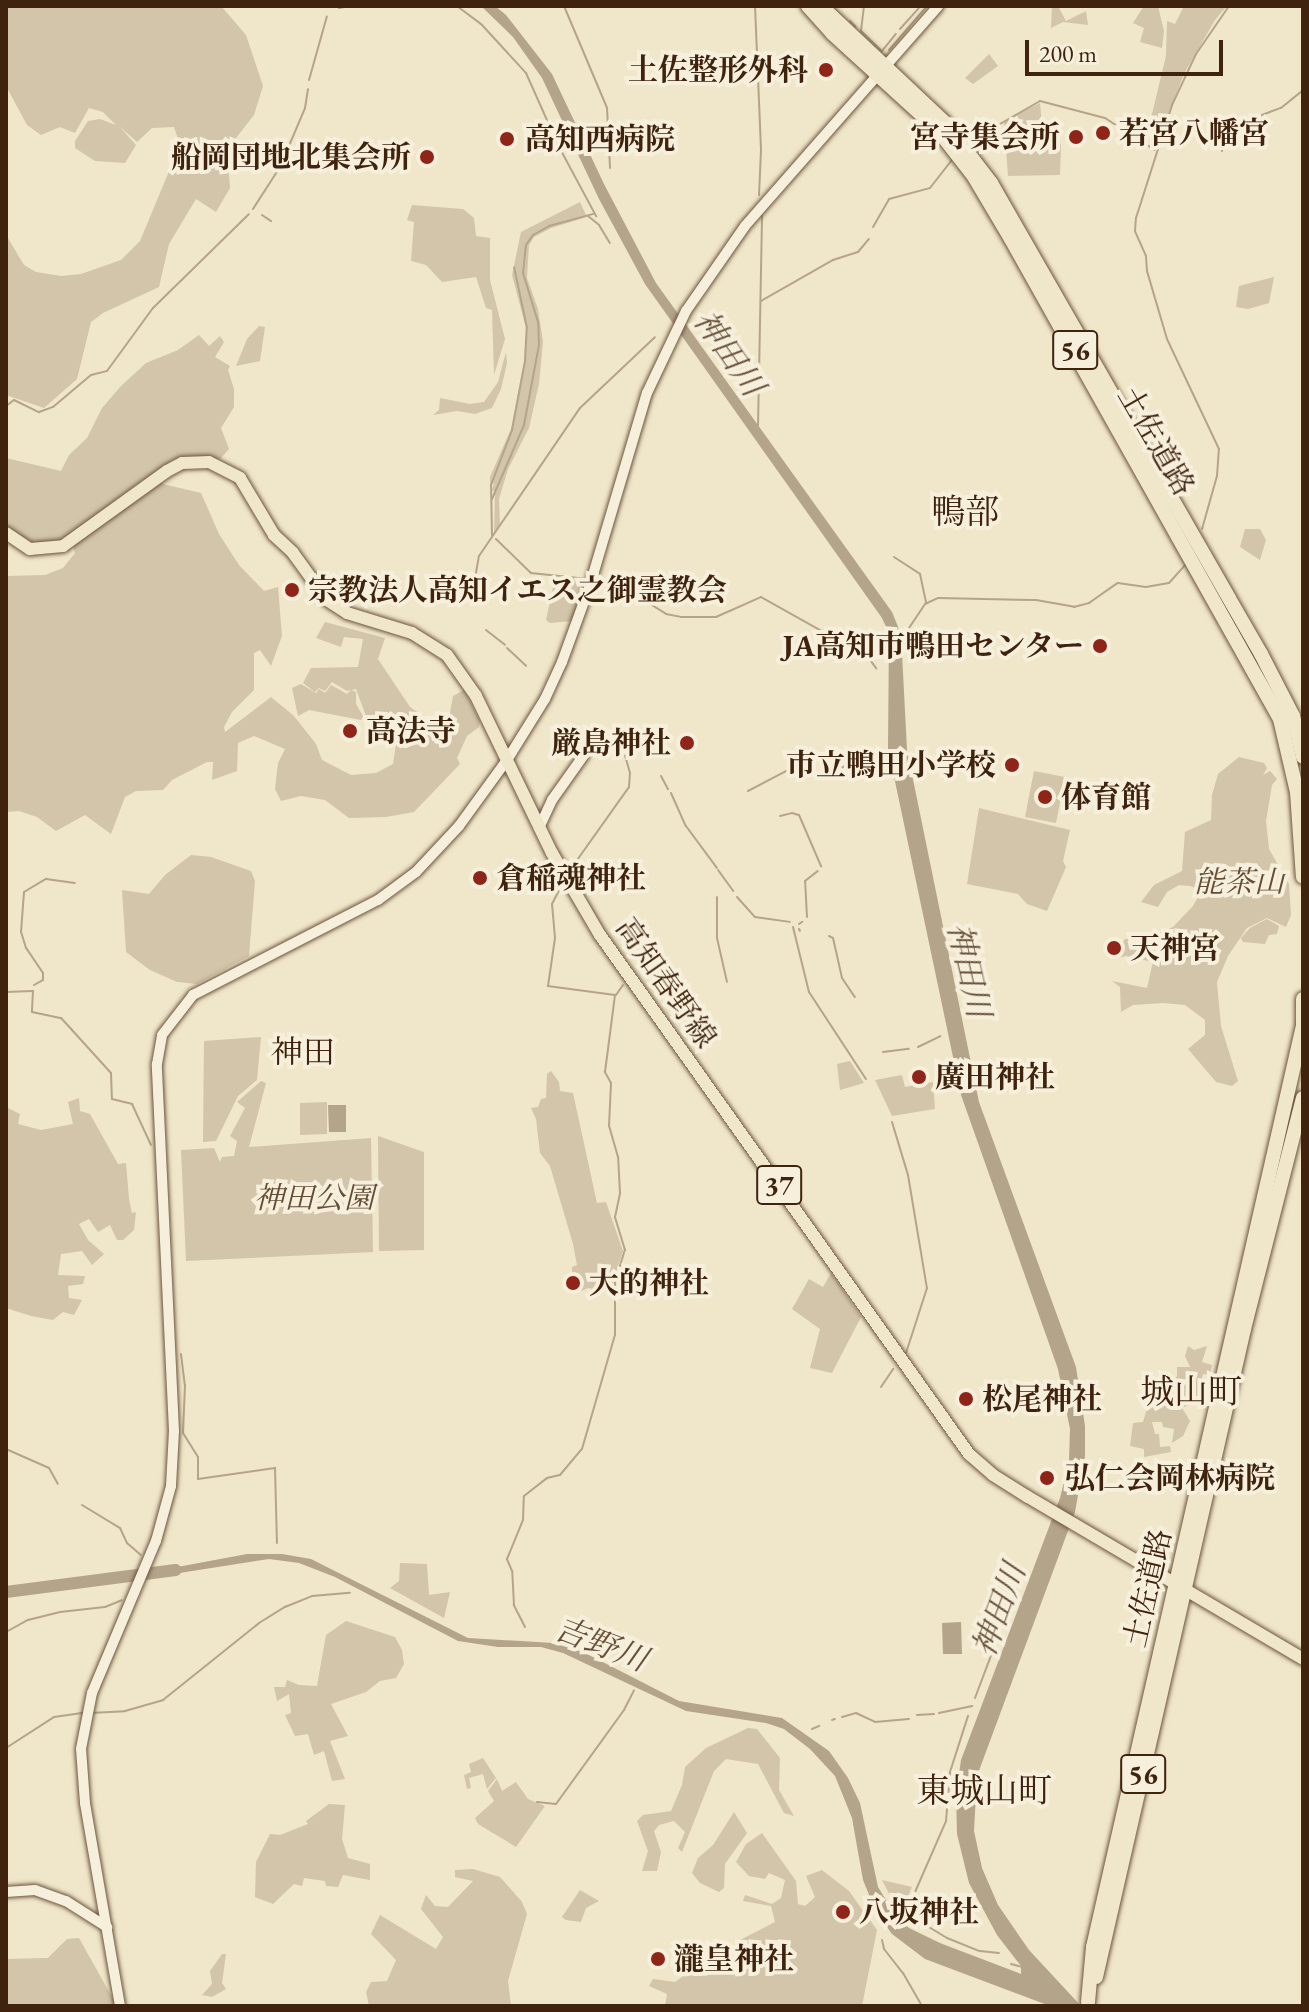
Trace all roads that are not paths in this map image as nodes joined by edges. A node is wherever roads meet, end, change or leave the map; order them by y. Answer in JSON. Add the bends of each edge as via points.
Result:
{"nodes":[{"id":1,"x":808,"y":6,"type":"edge"},
{"id":2,"x":821,"y":6,"type":"edge"},
{"id":3,"x":938,"y":6,"type":"edge"},
{"id":4,"x":880,"y":70,"type":"junction"},
{"id":5,"x":6,"y":533,"type":"edge"},
{"id":6,"x":1300,"y":743,"type":"edge"},
{"id":7,"x":584,"y":755,"type":"dead end"},
{"id":8,"x":507,"y":760,"type":"junction"},
{"id":9,"x":539,"y":828,"type":"junction"},
{"id":10,"x":1303,"y":877,"type":"edge"},
{"id":11,"x":1303,"y":999,"type":"edge"},
{"id":12,"x":1303,"y":1098,"type":"edge"},
{"id":13,"x":1181,"y":1586,"type":"junction"},
{"id":14,"x":1303,"y":1659,"type":"edge"},
{"id":15,"x":6,"y":1892,"type":"edge"},
{"id":16,"x":107,"y":1927,"type":"junction"},
{"id":17,"x":1086,"y":2004,"type":"edge"},
{"id":18,"x":120,"y":2006,"type":"edge"}],
"edges":[{"from":1,"to":4,"type":"highway","name":"土佐道路","number":"56"},
{"from":2,"to":4,"type":"highway","name":"土佐道路","number":"56"},
{"from":3,"to":4,"type":"street"},
{"from":4,"to":6,"type":"highway","name":"土佐道路","number":"56","via":[[937,129],[982,188]]},
{"from":4,"to":8,"type":"street","via":[[740,233],[672,338],[634,431],[562,662]]},
{"from":5,"to":8,"type":"main road","name":"高知春野線","number":"37","via":[[30,549],[63,546],[167,471],[198,461],[222,466],[248,488],[274,535],[327,600],[347,613],[412,633],[447,655],[476,696]]},
{"from":6,"to":10,"type":"highway","name":"土佐道路","number":"56","via":[[1297,792]]},
{"from":7,"to":9,"type":"street"},
{"from":8,"to":9,"type":"main road","name":"高知春野線","number":"37"},
{"from":8,"to":16,"type":"street","via":[[459,826],[416,872],[365,907],[193,995],[162,1035],[157,1064],[173,1461],[162,1525],[86,1713],[83,1780]]},
{"from":9,"to":13,"type":"main road","name":"高知春野線","number":"37","via":[[600,935],[956,1436],[993,1475]]},
{"from":11,"to":13,"type":"highway","name":"土佐道路","number":"56","via":[[1303,1026]]},
{"from":12,"to":13,"type":"highway","name":"土佐道路","number":"56"},
{"from":13,"to":14,"type":"main road","name":"高知春野線","number":"37"},
{"from":13,"to":17,"type":"highway","name":"土佐道路","number":"56"},
{"from":15,"to":16,"type":"street","via":[[35,1890],[66,1901]]},
{"from":16,"to":18,"type":"street"}]}
